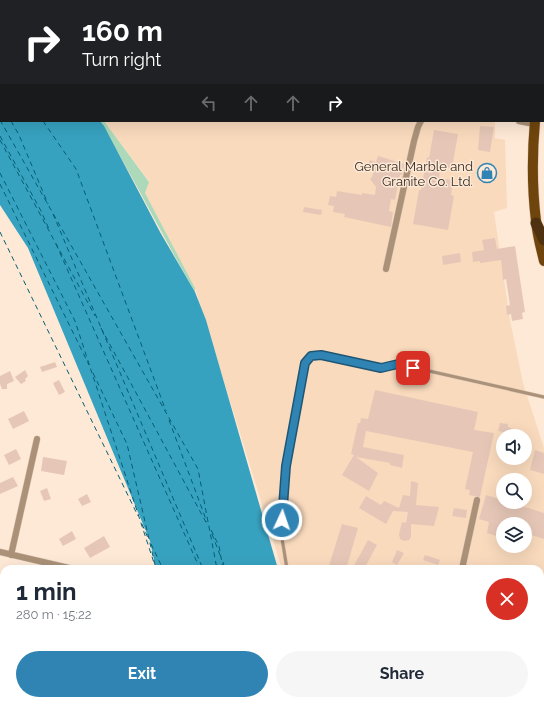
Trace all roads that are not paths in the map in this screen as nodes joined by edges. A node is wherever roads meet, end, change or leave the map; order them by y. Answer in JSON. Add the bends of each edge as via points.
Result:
{"nodes":[{"id":1,"x":420,"y":122,"type":"edge"},
{"id":2,"x":534,"y":123,"type":"edge"},
{"id":3,"x":536,"y":223,"type":"junction"},
{"id":4,"x":544,"y":240,"type":"edge"},
{"id":5,"x":544,"y":261,"type":"edge"},
{"id":6,"x":386,"y":269,"type":"dead end"},
{"id":7,"x":544,"y":397,"type":"edge"},
{"id":8,"x":37,"y":439,"type":"dead end"},
{"id":9,"x":477,"y":500,"type":"dead end"},
{"id":10,"x":0,"y":552,"type":"edge"},
{"id":11,"x":12,"y":555,"type":"junction"},
{"id":12,"x":56,"y":565,"type":"edge"},
{"id":13,"x":286,"y":565,"type":"edge"},
{"id":14,"x":463,"y":565,"type":"edge"}],
"edges":[{"from":1,"to":6,"type":"street"},
{"from":2,"to":3,"type":"main road","via":[[532,176]]},
{"from":3,"to":4,"type":"highway"},
{"from":3,"to":5,"type":"main road"},
{"from":7,"to":13,"type":"lane","via":[[398,364],[381,368],[321,355],[311,356],[305,363],[286,466],[281,532]]},
{"from":8,"to":11,"type":"street"},
{"from":9,"to":14,"type":"street"},
{"from":10,"to":11,"type":"street"},
{"from":11,"to":12,"type":"street"}]}
